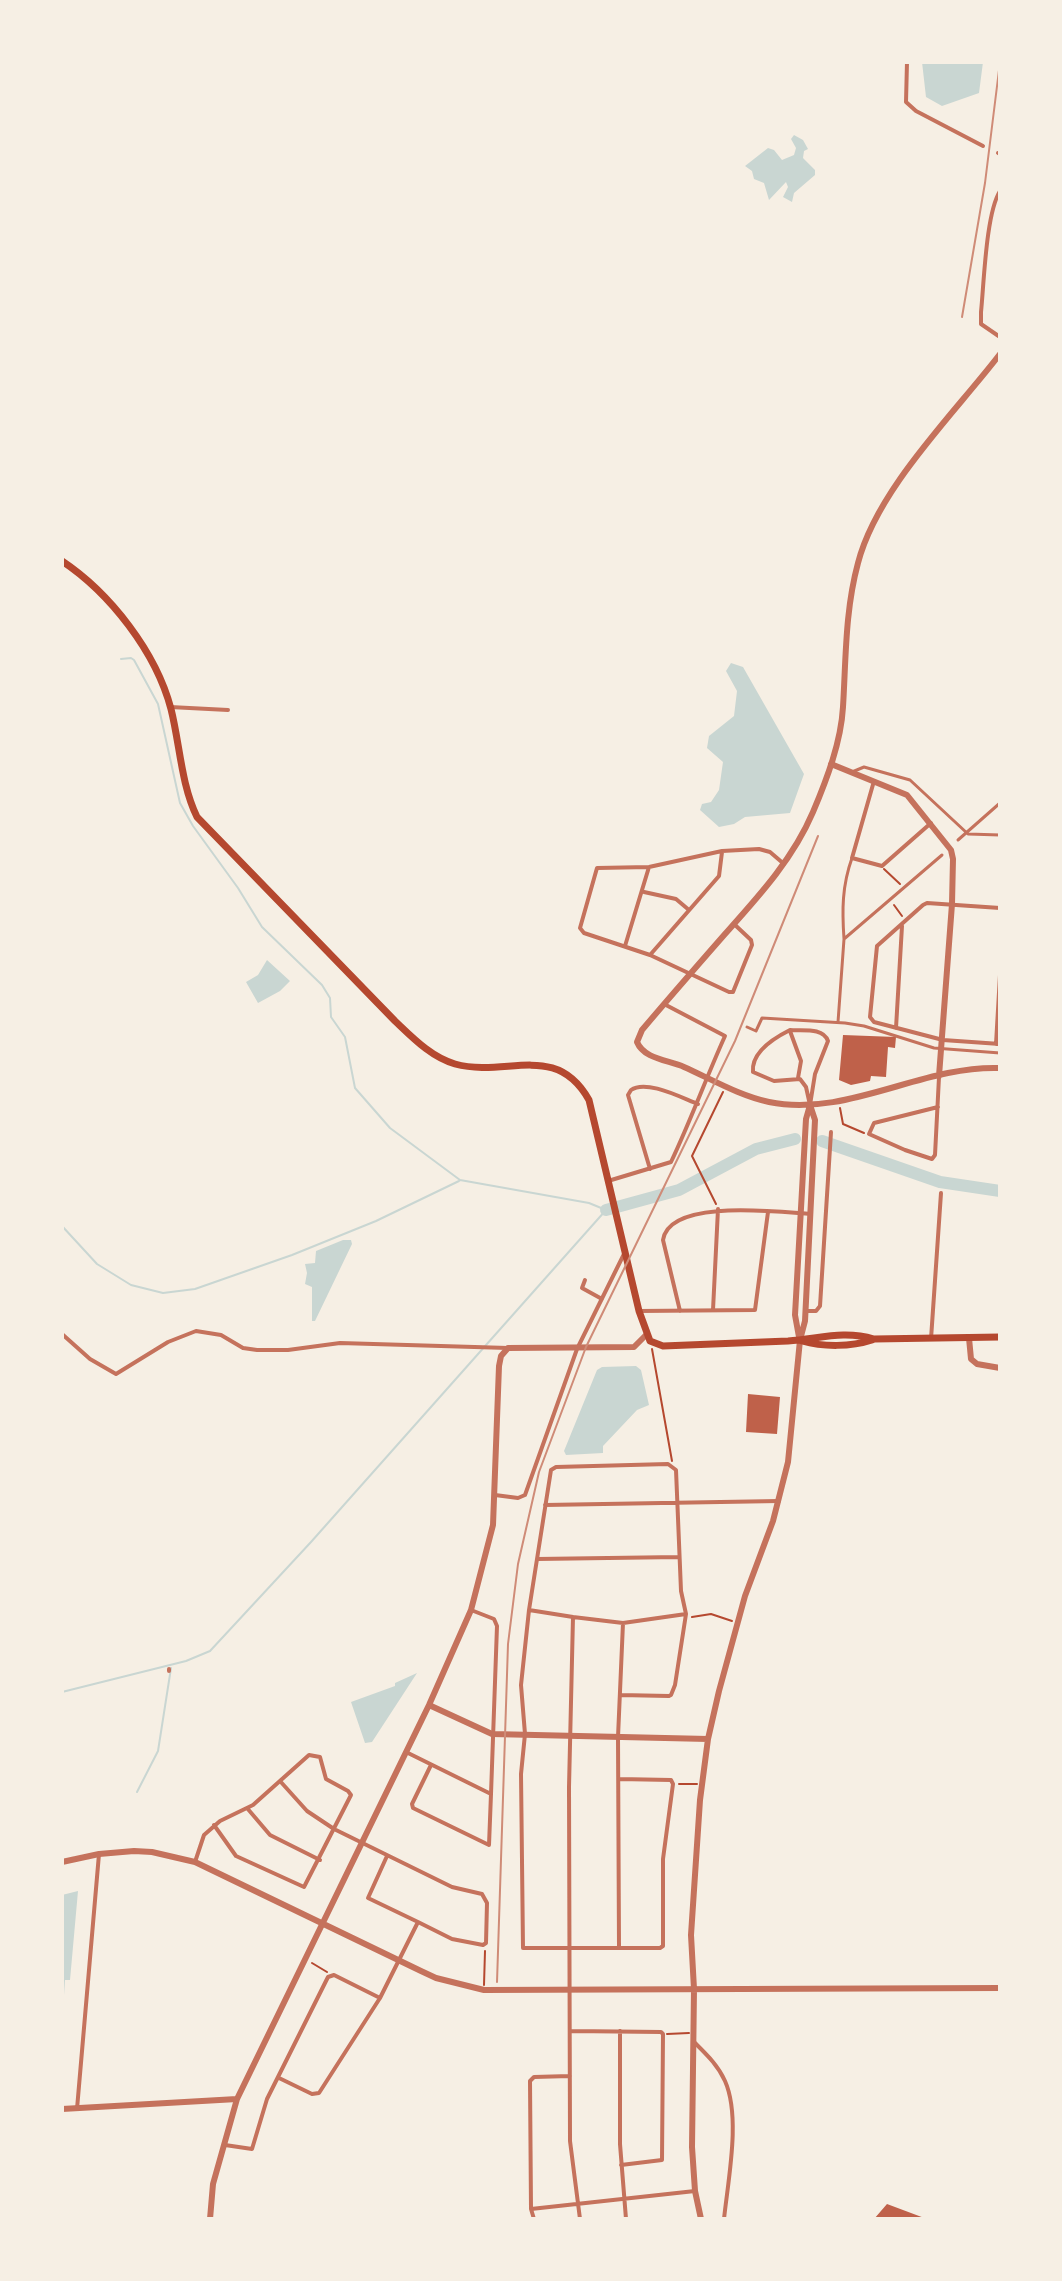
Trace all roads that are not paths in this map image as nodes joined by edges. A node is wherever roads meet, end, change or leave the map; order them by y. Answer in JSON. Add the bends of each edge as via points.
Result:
{"nodes":[{"id":1,"x":907,"y":62,"type":"edge"},
{"id":2,"x":983,"y":146,"type":"dead end"},
{"id":3,"x":1000,"y":191,"type":"edge"},
{"id":4,"x":1000,"y":337,"type":"edge"},
{"id":5,"x":1000,"y":354,"type":"edge"},
{"id":6,"x":62,"y":561,"type":"edge"},
{"id":7,"x":170,"y":707,"type":"junction"},
{"id":8,"x":228,"y":710,"type":"dead end"},
{"id":9,"x":831,"y":764,"type":"junction"},
{"id":10,"x":852,"y":772,"type":"junction"},
{"id":11,"x":874,"y":781,"type":"junction"},
{"id":12,"x":1000,"y":803,"type":"edge"},
{"id":13,"x":931,"y":823,"type":"junction"},
{"id":14,"x":968,"y":834,"type":"junction"},
{"id":15,"x":1000,"y":835,"type":"edge"},
{"id":16,"x":958,"y":840,"type":"dead end"},
{"id":17,"x":722,"y":851,"type":"junction"},
{"id":18,"x":942,"y":855,"type":"dead end"},
{"id":19,"x":852,"y":858,"type":"junction"},
{"id":20,"x":784,"y":864,"type":"junction"},
{"id":21,"x":649,"y":867,"type":"junction"},
{"id":22,"x":643,"y":892,"type":"junction"},
{"id":23,"x":952,"y":904,"type":"junction"},
{"id":24,"x":1000,"y":908,"type":"edge"},
{"id":25,"x":689,"y":910,"type":"junction"},
{"id":26,"x":904,"y":922,"type":"junction"},
{"id":27,"x":734,"y":924,"type":"junction"},
{"id":28,"x":844,"y":939,"type":"junction"},
{"id":29,"x":625,"y":946,"type":"junction"},
{"id":30,"x":650,"y":955,"type":"junction"},
{"id":31,"x":690,"y":974,"type":"junction"},
{"id":32,"x":1000,"y":975,"type":"edge"},
{"id":33,"x":664,"y":1004,"type":"junction"},
{"id":34,"x":838,"y":1022,"type":"junction"},
{"id":35,"x":747,"y":1027,"type":"dead end"},
{"id":36,"x":896,"y":1028,"type":"junction"},
{"id":37,"x":790,"y":1031,"type":"junction"},
{"id":38,"x":943,"y":1040,"type":"junction"},
{"id":39,"x":998,"y":1044,"type":"edge"},
{"id":40,"x":1000,"y":1053,"type":"edge"},
{"id":41,"x":1000,"y":1068,"type":"edge"},
{"id":42,"x":939,"y":1076,"type":"junction"},
{"id":43,"x":707,"y":1077,"type":"junction"},
{"id":44,"x":798,"y":1079,"type":"junction"},
{"id":45,"x":698,"y":1104,"type":"junction"},
{"id":46,"x":810,"y":1105,"type":"junction"},
{"id":47,"x":938,"y":1107,"type":"junction"},
{"id":48,"x":831,"y":1132,"type":"dead end"},
{"id":49,"x":650,"y":1169,"type":"junction"},
{"id":50,"x":608,"y":1181,"type":"junction"},
{"id":51,"x":941,"y":1193,"type":"dead end"},
{"id":52,"x":718,"y":1209,"type":"junction"},
{"id":53,"x":768,"y":1212,"type":"junction"},
{"id":54,"x":801,"y":1213,"type":"junction"},
{"id":55,"x":810,"y":1214,"type":"junction"},
{"id":56,"x":625,"y":1252,"type":"junction"},
{"id":57,"x":585,"y":1280,"type":"dead end"},
{"id":58,"x":602,"y":1299,"type":"junction"},
{"id":59,"x":713,"y":1310,"type":"junction"},
{"id":60,"x":639,"y":1311,"type":"junction"},
{"id":61,"x":680,"y":1311,"type":"junction"},
{"id":62,"x":805,"y":1311,"type":"junction"},
{"id":63,"x":62,"y":1334,"type":"edge"},
{"id":64,"x":1000,"y":1337,"type":"edge"},
{"id":65,"x":648,"y":1338,"type":"junction"},
{"id":66,"x":969,"y":1338,"type":"junction"},
{"id":67,"x":931,"y":1339,"type":"junction"},
{"id":68,"x":800,"y":1340,"type":"junction"},
{"id":69,"x":508,"y":1348,"type":"junction"},
{"id":70,"x":577,"y":1349,"type":"junction"},
{"id":71,"x":1000,"y":1368,"type":"edge"},
{"id":72,"x":495,"y":1495,"type":"junction"},
{"id":73,"x":779,"y":1501,"type":"junction"},
{"id":74,"x":679,"y":1502,"type":"junction"},
{"id":75,"x":545,"y":1505,"type":"junction"},
{"id":76,"x":679,"y":1557,"type":"junction"},
{"id":77,"x":537,"y":1559,"type":"junction"},
{"id":78,"x":471,"y":1610,"type":"junction"},
{"id":79,"x":529,"y":1610,"type":"junction"},
{"id":80,"x":686,"y":1616,"type":"junction"},
{"id":81,"x":573,"y":1617,"type":"junction"},
{"id":82,"x":623,"y":1623,"type":"junction"},
{"id":83,"x":620,"y":1695,"type":"junction"},
{"id":84,"x":429,"y":1705,"type":"junction"},
{"id":85,"x":492,"y":1734,"type":"junction"},
{"id":86,"x":525,"y":1734,"type":"junction"},
{"id":87,"x":570,"y":1736,"type":"junction"},
{"id":88,"x":618,"y":1737,"type":"junction"},
{"id":89,"x":708,"y":1739,"type":"junction"},
{"id":90,"x":406,"y":1752,"type":"junction"},
{"id":91,"x":431,"y":1765,"type":"junction"},
{"id":92,"x":619,"y":1779,"type":"junction"},
{"id":93,"x":280,"y":1781,"type":"junction"},
{"id":94,"x":491,"y":1794,"type":"junction"},
{"id":95,"x":247,"y":1808,"type":"junction"},
{"id":96,"x":214,"y":1825,"type":"junction"},
{"id":97,"x":334,"y":1829,"type":"junction"},
{"id":98,"x":360,"y":1842,"type":"junction"},
{"id":99,"x":99,"y":1854,"type":"junction"},
{"id":100,"x":387,"y":1856,"type":"junction"},
{"id":101,"x":320,"y":1860,"type":"junction"},
{"id":102,"x":62,"y":1862,"type":"edge"},
{"id":103,"x":195,"y":1862,"type":"junction"},
{"id":104,"x":322,"y":1922,"type":"junction"},
{"id":105,"x":418,"y":1922,"type":"junction"},
{"id":106,"x":619,"y":1948,"type":"junction"},
{"id":107,"x":569,"y":1949,"type":"junction"},
{"id":108,"x":400,"y":1961,"type":"junction"},
{"id":109,"x":1000,"y":1988,"type":"edge"},
{"id":110,"x":694,"y":1989,"type":"junction"},
{"id":111,"x":570,"y":1991,"type":"junction"},
{"id":112,"x":380,"y":1998,"type":"junction"},
{"id":113,"x":571,"y":2031,"type":"junction"},
{"id":114,"x":620,"y":2031,"type":"junction"},
{"id":115,"x":693,"y":2042,"type":"junction"},
{"id":116,"x":570,"y":2076,"type":"junction"},
{"id":117,"x":279,"y":2078,"type":"junction"},
{"id":118,"x":237,"y":2099,"type":"junction"},
{"id":119,"x":62,"y":2109,"type":"edge"},
{"id":120,"x":77,"y":2109,"type":"junction"},
{"id":121,"x":222,"y":2144,"type":"junction"},
{"id":122,"x":621,"y":2165,"type":"junction"},
{"id":123,"x":695,"y":2191,"type":"junction"},
{"id":124,"x":625,"y":2198,"type":"junction"},
{"id":125,"x":578,"y":2203,"type":"junction"},
{"id":126,"x":531,"y":2209,"type":"junction"},
{"id":127,"x":210,"y":2219,"type":"edge"},
{"id":128,"x":534,"y":2219,"type":"edge"},
{"id":129,"x":580,"y":2219,"type":"edge"},
{"id":130,"x":626,"y":2219,"type":"edge"},
{"id":131,"x":701,"y":2219,"type":"edge"},
{"id":132,"x":724,"y":2219,"type":"edge"}],
"edges":[{"from":1,"to":2,"type":"street","via":[[906,102]]},
{"from":3,"to":4,"type":"street","via":[[992,216],[981,324]]},
{"from":5,"to":9,"type":"street","via":[[905,473],[876,517],[858,560],[847,614],[843,710]]},
{"from":6,"to":7,"type":"main road","via":[[111,602],[156,672]]},
{"from":7,"to":8,"type":"street"},
{"from":7,"to":50,"type":"main road","via":[[191,804],[207,828],[435,1056],[469,1066],[547,1065],[580,1084],[589,1100]]},
{"from":9,"to":10,"type":"street"},
{"from":9,"to":20,"type":"street","via":[[808,823]]},
{"from":10,"to":11,"type":"street"},
{"from":10,"to":14,"type":"street","via":[[864,767],[910,780]]},
{"from":11,"to":13,"type":"street","via":[[907,795]]},
{"from":11,"to":19,"type":"street"},
{"from":12,"to":14,"type":"street"},
{"from":13,"to":19,"type":"street","via":[[882,866]]},
{"from":13,"to":23,"type":"street","via":[[951,850]]},
{"from":14,"to":15,"type":"street"},
{"from":14,"to":16,"type":"street"},
{"from":17,"to":20,"type":"street","via":[[759,849]]},
{"from":17,"to":21,"type":"street"},
{"from":17,"to":25,"type":"street","via":[[719,876]]},
{"from":18,"to":28,"type":"street"},
{"from":19,"to":28,"type":"street","via":[[842,901]]},
{"from":20,"to":27,"type":"street"},
{"from":21,"to":22,"type":"street"},
{"from":21,"to":29,"type":"street","via":[[595,870],[581,930]]},
{"from":22,"to":25,"type":"street","via":[[676,899]]},
{"from":22,"to":29,"type":"street"},
{"from":23,"to":24,"type":"street"},
{"from":23,"to":26,"type":"street","via":[[927,903]]},
{"from":23,"to":38,"type":"street"},
{"from":25,"to":30,"type":"street"},
{"from":26,"to":36,"type":"street"},
{"from":26,"to":36,"type":"street","via":[[875,950],[870,1017]]},
{"from":27,"to":31,"type":"street"},
{"from":27,"to":31,"type":"street","via":[[752,945],[733,992]]},
{"from":28,"to":34,"type":"street"},
{"from":29,"to":30,"type":"street"},
{"from":30,"to":31,"type":"street"},
{"from":31,"to":33,"type":"street"},
{"from":32,"to":39,"type":"street"},
{"from":33,"to":43,"type":"street","via":[[725,1036]]},
{"from":33,"to":43,"type":"street","via":[[640,1033],[638,1047]]},
{"from":34,"to":35,"type":"street","via":[[762,1018],[756,1031]]},
{"from":34,"to":40,"type":"street","via":[[934,1048]]},
{"from":36,"to":38,"type":"street"},
{"from":37,"to":44,"type":"street","via":[[801,1061]]},
{"from":37,"to":44,"type":"street","via":[[760,1052],[753,1072],[768,1080]]},
{"from":37,"to":46,"type":"street","via":[[820,1032],[828,1041]]},
{"from":38,"to":39,"type":"street"},
{"from":38,"to":42,"type":"street"},
{"from":41,"to":42,"type":"street"},
{"from":42,"to":46,"type":"street"},
{"from":42,"to":47,"type":"street"},
{"from":43,"to":45,"type":"street"},
{"from":43,"to":46,"type":"street","via":[[771,1103]]},
{"from":44,"to":46,"type":"street"},
{"from":45,"to":49,"type":"street","via":[[671,1162]]},
{"from":45,"to":49,"type":"street","via":[[665,1091],[638,1086],[631,1090],[628,1095]]},
{"from":46,"to":54,"type":"street"},
{"from":46,"to":55,"type":"street","via":[[815,1120]]},
{"from":47,"to":47,"type":"street","via":[[874,1123],[869,1134],[932,1159]]},
{"from":48,"to":62,"type":"street","via":[[820,1306]]},
{"from":49,"to":50,"type":"street"},
{"from":50,"to":56,"type":"main road"},
{"from":51,"to":67,"type":"street"},
{"from":52,"to":53,"type":"street"},
{"from":52,"to":59,"type":"street"},
{"from":52,"to":61,"type":"street","via":[[672,1223],[663,1235]]},
{"from":53,"to":54,"type":"street"},
{"from":53,"to":59,"type":"street","via":[[757,1308]]},
{"from":54,"to":55,"type":"street"},
{"from":54,"to":68,"type":"street","via":[[795,1315]]},
{"from":55,"to":62,"type":"street"},
{"from":56,"to":58,"type":"street"},
{"from":56,"to":60,"type":"main road"},
{"from":57,"to":58,"type":"street","via":[[582,1288]]},
{"from":58,"to":70,"type":"street"},
{"from":59,"to":61,"type":"street"},
{"from":60,"to":61,"type":"street"},
{"from":60,"to":65,"type":"main road"},
{"from":62,"to":68,"type":"street"},
{"from":63,"to":69,"type":"street","via":[[116,1374],[196,1331],[257,1350],[340,1343]]},
{"from":64,"to":66,"type":"main road"},
{"from":65,"to":68,"type":"main road","via":[[663,1346]]},
{"from":65,"to":70,"type":"street","via":[[634,1347]]},
{"from":66,"to":67,"type":"main road"},
{"from":66,"to":71,"type":"street","via":[[971,1359]]},
{"from":67,"to":68,"type":"main road","via":[[822,1345]]},
{"from":68,"to":73,"type":"street"},
{"from":69,"to":70,"type":"street"},
{"from":69,"to":72,"type":"street","via":[[499,1366]]},
{"from":70,"to":72,"type":"street","via":[[525,1495]]},
{"from":72,"to":78,"type":"street","via":[[493,1525]]},
{"from":73,"to":74,"type":"street"},
{"from":73,"to":89,"type":"street","via":[[737,1623]]},
{"from":74,"to":75,"type":"street"},
{"from":74,"to":75,"type":"street","via":[[673,1466],[556,1467]]},
{"from":74,"to":76,"type":"street"},
{"from":75,"to":77,"type":"street"},
{"from":76,"to":77,"type":"street"},
{"from":76,"to":80,"type":"street"},
{"from":77,"to":79,"type":"street"},
{"from":78,"to":84,"type":"street"},
{"from":78,"to":85,"type":"street","via":[[497,1622]]},
{"from":79,"to":81,"type":"street"},
{"from":79,"to":86,"type":"street","via":[[521,1685]]},
{"from":80,"to":82,"type":"street"},
{"from":80,"to":83,"type":"street","via":[[671,1695]]},
{"from":81,"to":82,"type":"street"},
{"from":81,"to":87,"type":"street"},
{"from":82,"to":83,"type":"street"},
{"from":83,"to":88,"type":"street"},
{"from":84,"to":85,"type":"street"},
{"from":84,"to":90,"type":"street"},
{"from":85,"to":86,"type":"street"},
{"from":85,"to":94,"type":"street"},
{"from":86,"to":87,"type":"street"},
{"from":86,"to":107,"type":"street","via":[[521,1944],[526,1949]]},
{"from":87,"to":88,"type":"street"},
{"from":87,"to":107,"type":"street"},
{"from":88,"to":89,"type":"street"},
{"from":88,"to":92,"type":"street"},
{"from":89,"to":110,"type":"street","via":[[691,1935]]},
{"from":90,"to":91,"type":"street"},
{"from":90,"to":98,"type":"street"},
{"from":91,"to":94,"type":"street"},
{"from":91,"to":94,"type":"street","via":[[413,1808],[487,1845]]},
{"from":92,"to":106,"type":"street"},
{"from":92,"to":106,"type":"street","via":[[673,1784],[663,1859],[663,1946]]},
{"from":93,"to":95,"type":"street"},
{"from":93,"to":97,"type":"street","via":[[307,1811]]},
{"from":93,"to":97,"type":"street","via":[[305,1758],[317,1755],[326,1779],[351,1795]]},
{"from":95,"to":96,"type":"street"},
{"from":95,"to":101,"type":"street","via":[[270,1835]]},
{"from":96,"to":101,"type":"street","via":[[236,1856],[302,1887]]},
{"from":96,"to":103,"type":"street","via":[[204,1835]]},
{"from":97,"to":98,"type":"street"},
{"from":97,"to":101,"type":"street"},
{"from":98,"to":100,"type":"street"},
{"from":98,"to":104,"type":"street"},
{"from":99,"to":102,"type":"street"},
{"from":99,"to":103,"type":"street","via":[[152,1852]]},
{"from":99,"to":120,"type":"street"},
{"from":100,"to":105,"type":"street","via":[[368,1898]]},
{"from":100,"to":105,"type":"street","via":[[452,1887],[485,1896],[486,1943],[479,1946]]},
{"from":103,"to":104,"type":"street"},
{"from":104,"to":108,"type":"street"},
{"from":104,"to":118,"type":"street"},
{"from":105,"to":108,"type":"street"},
{"from":106,"to":107,"type":"street"},
{"from":107,"to":111,"type":"street"},
{"from":108,"to":111,"type":"street","via":[[436,1978],[484,1990]]},
{"from":108,"to":112,"type":"street"},
{"from":109,"to":110,"type":"street"},
{"from":110,"to":111,"type":"street"},
{"from":110,"to":115,"type":"street"},
{"from":111,"to":113,"type":"street"},
{"from":112,"to":117,"type":"street","via":[[319,2093]]},
{"from":112,"to":117,"type":"street","via":[[331,1974]]},
{"from":113,"to":114,"type":"street"},
{"from":113,"to":116,"type":"street"},
{"from":114,"to":122,"type":"street"},
{"from":114,"to":122,"type":"street","via":[[663,2034],[662,2160]]},
{"from":115,"to":123,"type":"street"},
{"from":115,"to":132,"type":"street","via":[[708,2054],[729,2094]]},
{"from":116,"to":125,"type":"street","via":[[570,2141]]},
{"from":116,"to":126,"type":"street","via":[[530,2081]]},
{"from":117,"to":121,"type":"street","via":[[252,2149]]},
{"from":118,"to":120,"type":"street"},
{"from":118,"to":121,"type":"street"},
{"from":119,"to":120,"type":"street"},
{"from":121,"to":127,"type":"street"},
{"from":122,"to":124,"type":"street"},
{"from":123,"to":124,"type":"street"},
{"from":123,"to":131,"type":"street"},
{"from":124,"to":125,"type":"street"},
{"from":124,"to":130,"type":"street"},
{"from":125,"to":126,"type":"street"},
{"from":125,"to":129,"type":"street"},
{"from":126,"to":128,"type":"street"}]}
